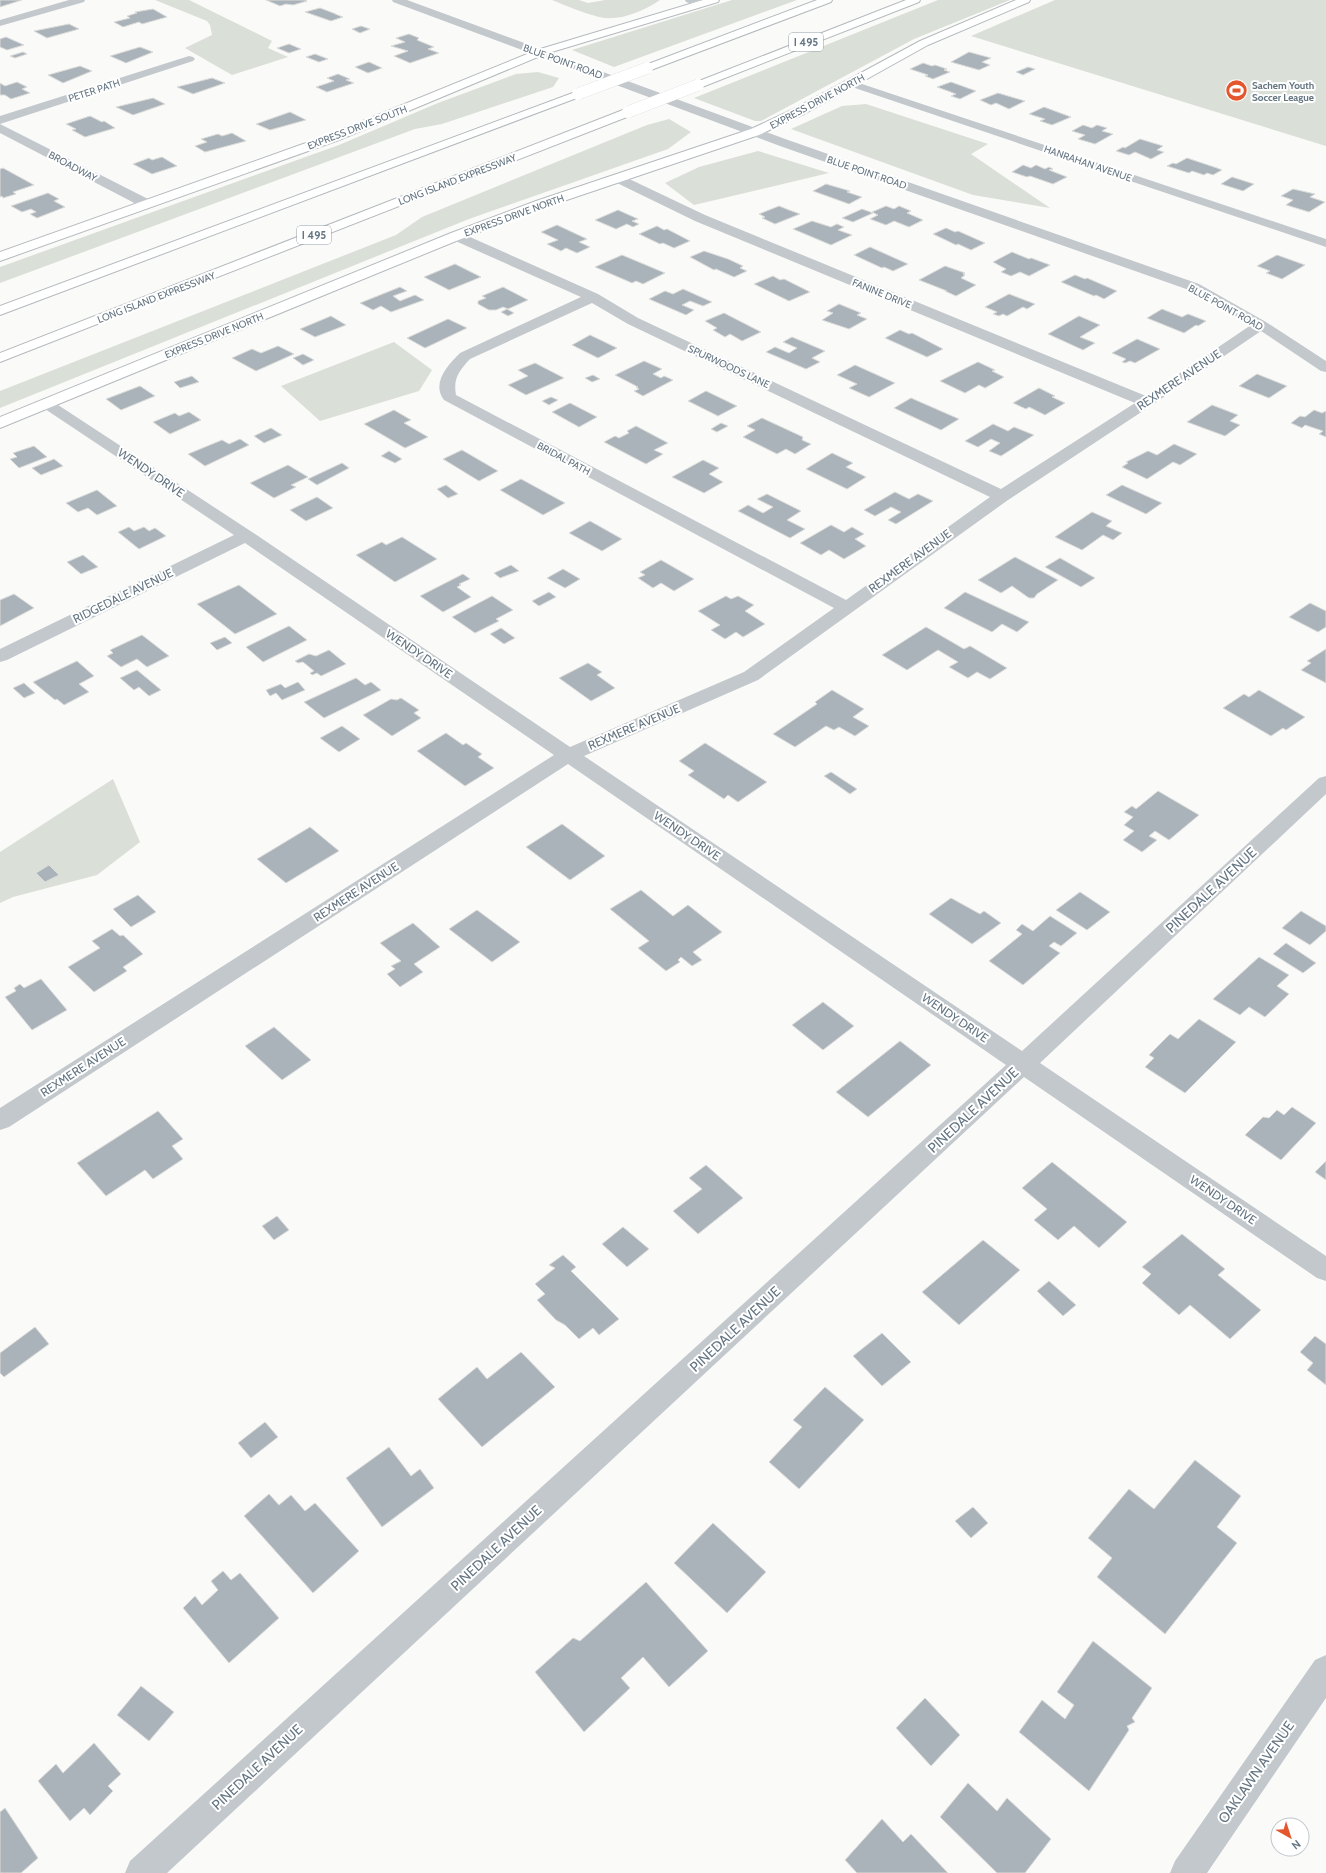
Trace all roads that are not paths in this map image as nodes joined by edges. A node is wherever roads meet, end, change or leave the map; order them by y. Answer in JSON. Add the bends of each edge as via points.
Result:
{"nodes":[{"id":1,"x":80,"y":0,"type":"edge"},
{"id":2,"x":397,"y":0,"type":"edge"},
{"id":3,"x":690,"y":0,"type":"edge"},
{"id":4,"x":714,"y":0,"type":"edge"},
{"id":5,"x":827,"y":0,"type":"edge"},
{"id":6,"x":915,"y":0,"type":"edge"},
{"id":7,"x":1025,"y":0,"type":"edge"},
{"id":8,"x":702,"y":4,"type":"junction"},
{"id":9,"x":0,"y":23,"type":"edge"},
{"id":10,"x":541,"y":52,"type":"junction"},
{"id":11,"x":189,"y":59,"type":"dead end"},
{"id":12,"x":850,"y":83,"type":"junction"},
{"id":13,"x":0,"y":120,"type":"edge"},
{"id":14,"x":0,"y":128,"type":"edge"},
{"id":15,"x":755,"y":132,"type":"junction"},
{"id":16,"x":619,"y":179,"type":"junction"},
{"id":17,"x":147,"y":204,"type":"junction"},
{"id":18,"x":456,"y":236,"type":"junction"},
{"id":19,"x":1326,"y":243,"type":"edge"},
{"id":20,"x":0,"y":257,"type":"edge"},
{"id":21,"x":593,"y":297,"type":"junction"},
{"id":22,"x":0,"y":311,"type":"edge"},
{"id":23,"x":1261,"y":325,"type":"junction"},
{"id":24,"x":0,"y":358,"type":"edge"},
{"id":25,"x":1326,"y":368,"type":"edge"},
{"id":26,"x":1147,"y":402,"type":"junction"},
{"id":27,"x":47,"y":404,"type":"junction"},
{"id":28,"x":0,"y":424,"type":"edge"},
{"id":29,"x":1002,"y":496,"type":"junction"},
{"id":30,"x":246,"y":536,"type":"junction"},
{"id":31,"x":846,"y":607,"type":"junction"},
{"id":32,"x":0,"y":656,"type":"edge"},
{"id":33,"x":568,"y":755,"type":"junction"},
{"id":34,"x":1326,"y":783,"type":"edge"},
{"id":35,"x":1023,"y":1064,"type":"junction"},
{"id":36,"x":0,"y":1120,"type":"edge"},
{"id":37,"x":1326,"y":1270,"type":"edge"},
{"id":38,"x":1326,"y":1671,"type":"edge"},
{"id":39,"x":142,"y":1873,"type":"edge"},
{"id":40,"x":1186,"y":1873,"type":"edge"}],
"edges":[{"from":1,"to":9,"type":"street"},
{"from":2,"to":10,"type":"street","name":"BLUE POINT ROAD"},
{"from":3,"to":8,"type":"street"},
{"from":4,"to":8,"type":"main road","name":"EXPRESS DRIVE SOUTH"},
{"from":5,"to":22,"type":"main road","number":"I 495","bridge":true},
{"from":6,"to":24,"type":"main road","name":"LONG ISLAND EXPRESSWAY","number":"I 495","bridge":true},
{"from":7,"to":12,"type":"main road","name":"EXPRESS DRIVE NORTH","via":[[924,43]]},
{"from":8,"to":10,"type":"main road","name":"EXPRESS DRIVE SOUTH"},
{"from":10,"to":15,"type":"street","name":"BLUE POINT ROAD"},
{"from":10,"to":17,"type":"main road","name":"EXPRESS DRIVE SOUTH","via":[[357,128]]},
{"from":11,"to":13,"type":"street","name":"PETER PATH"},
{"from":12,"to":15,"type":"main road","name":"EXPRESS DRIVE NORTH","via":[[789,117]]},
{"from":12,"to":19,"type":"street","name":"HANRAHAN AVENUE"},
{"from":14,"to":17,"type":"street","name":"BROADWAY"},
{"from":15,"to":16,"type":"main road","name":"EXPRESS DRIVE NORTH"},
{"from":15,"to":23,"type":"street","name":"BLUE POINT ROAD","via":[[1194,287]]},
{"from":16,"to":18,"type":"main road","name":"EXPRESS DRIVE NORTH","via":[[504,217]]},
{"from":16,"to":26,"type":"street","name":"FANINE DRIVE","via":[[700,218]]},
{"from":17,"to":20,"type":"main road","name":"EXPRESS DRIVE SOUTH"},
{"from":18,"to":21,"type":"street","name":"SPURWOODS LANE"},
{"from":18,"to":27,"type":"main road","name":"EXPRESS DRIVE NORTH"},
{"from":21,"to":29,"type":"street","name":"SPURWOODS LANE","via":[[633,321]]},
{"from":21,"to":31,"type":"street","name":"BRIDAL PATH","via":[[465,356],[452,370],[446,384],[449,397]]},
{"from":23,"to":25,"type":"street","name":"BLUE POINT ROAD"},
{"from":23,"to":26,"type":"street","name":"REXMERE AVENUE"},
{"from":26,"to":29,"type":"street","name":"REXMERE AVENUE"},
{"from":27,"to":28,"type":"main road","name":"EXPRESS DRIVE NORTH"},
{"from":27,"to":30,"type":"street","name":"WENDY DRIVE"},
{"from":29,"to":31,"type":"street","name":"REXMERE AVENUE"},
{"from":30,"to":32,"type":"street","name":"RIDGEDALE AVENUE"},
{"from":30,"to":33,"type":"street","name":"WENDY DRIVE"},
{"from":31,"to":33,"type":"street","name":"REXMERE AVENUE","via":[[751,676]]},
{"from":33,"to":35,"type":"street","name":"WENDY DRIVE"},
{"from":33,"to":36,"type":"street","name":"REXMERE AVENUE"},
{"from":34,"to":35,"type":"street","name":"PINEDALE AVENUE"},
{"from":35,"to":37,"type":"street","name":"WENDY DRIVE"},
{"from":35,"to":39,"type":"street","name":"PINEDALE AVENUE"},
{"from":38,"to":40,"type":"street","name":"OAKLAWN AVENUE"}]}
